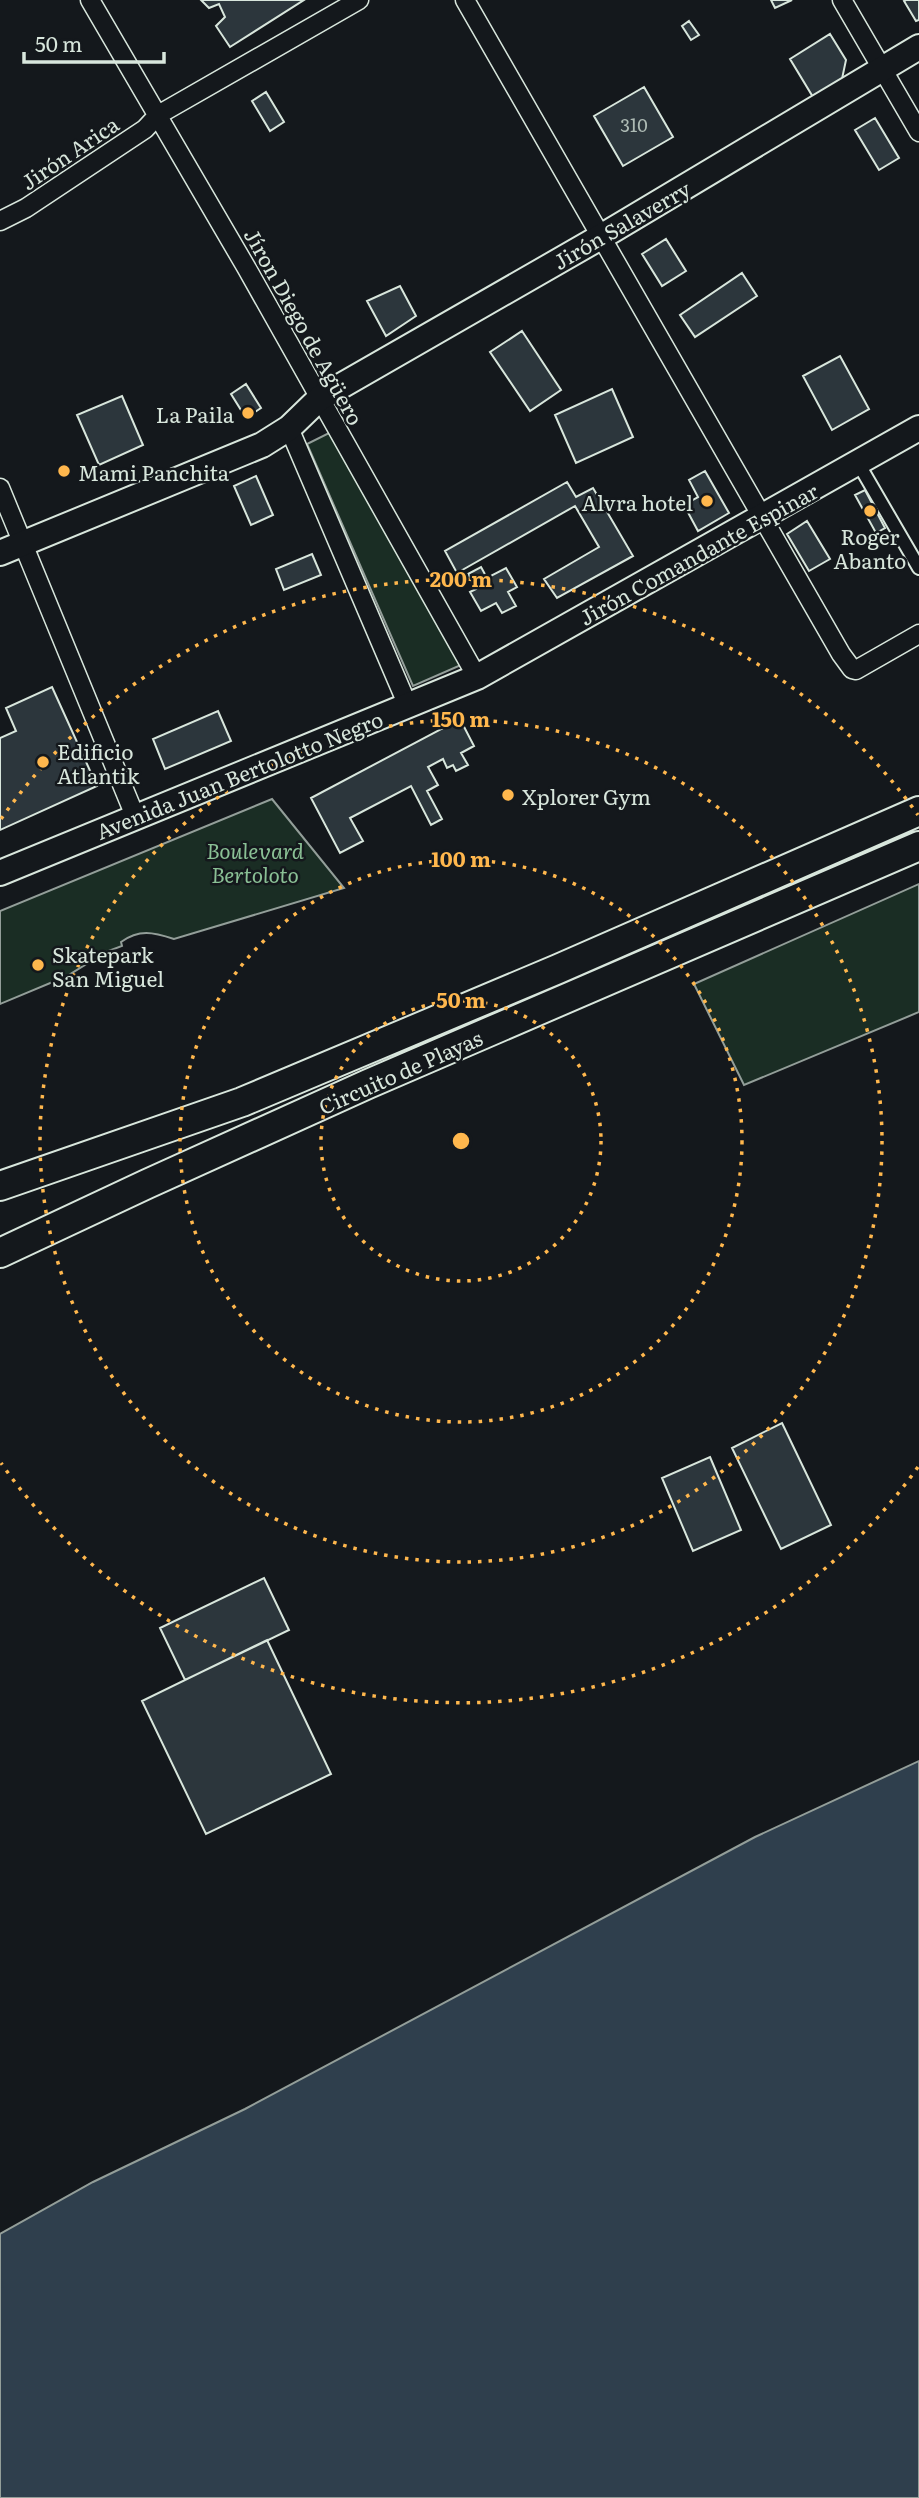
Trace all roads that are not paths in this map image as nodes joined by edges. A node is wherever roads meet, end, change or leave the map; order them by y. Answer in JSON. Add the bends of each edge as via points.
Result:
{"nodes":[{"id":1,"x":90,"y":0,"type":"edge"},
{"id":2,"x":359,"y":0,"type":"edge"},
{"id":3,"x":464,"y":0,"type":"edge"},
{"id":4,"x":842,"y":0,"type":"edge"},
{"id":5,"x":919,"y":47,"type":"edge"},
{"id":6,"x":882,"y":68,"type":"junction"},
{"id":7,"x":158,"y":115,"type":"junction"},
{"id":8,"x":919,"y":132,"type":"edge"},
{"id":9,"x":0,"y":221,"type":"edge"},
{"id":10,"x":600,"y":237,"type":"junction"},
{"id":11,"x":320,"y":398,"type":"junction"},
{"id":12,"x":289,"y":428,"type":"junction"},
{"id":13,"x":919,"y":428,"type":"edge"},
{"id":14,"x":858,"y":463,"type":"junction"},
{"id":15,"x":0,"y":488,"type":"edge"},
{"id":16,"x":761,"y":517,"type":"junction"},
{"id":17,"x":23,"y":544,"type":"junction"},
{"id":18,"x":0,"y":553,"type":"edge"},
{"id":19,"x":919,"y":568,"type":"edge"},
{"id":20,"x":919,"y":634,"type":"edge"},
{"id":21,"x":477,"y":677,"type":"junction"},
{"id":22,"x":408,"y":706,"type":"junction"},
{"id":23,"x":919,"y":811,"type":"edge"},
{"id":24,"x":135,"y":816,"type":"junction"},
{"id":25,"x":919,"y":846,"type":"edge"},
{"id":26,"x":0,"y":873,"type":"edge"},
{"id":27,"x":0,"y":1186,"type":"edge"},
{"id":28,"x":0,"y":1253,"type":"edge"}],
"edges":[{"from":1,"to":7,"type":"street","name":"Jíron Diego de Agüero"},
{"from":2,"to":7,"type":"street","name":"Jirón Arica"},
{"from":3,"to":10,"type":"street"},
{"from":4,"to":6,"type":"street"},
{"from":5,"to":6,"type":"main road","name":"Jirón Salaverry"},
{"from":6,"to":8,"type":"street"},
{"from":6,"to":10,"type":"main road","name":"Jirón Salaverry"},
{"from":7,"to":9,"type":"street","name":"Jirón Arica","via":[[145,129]]},
{"from":7,"to":11,"type":"street","name":"Jíron Diego de Agüero"},
{"from":10,"to":11,"type":"main road","name":"Jirón Salaverry"},
{"from":10,"to":16,"type":"street"},
{"from":11,"to":12,"type":"main road","name":"Jirón Salaverry"},
{"from":11,"to":21,"type":"street","name":"Jíron Diego de Agüero"},
{"from":12,"to":17,"type":"main road","name":"Jirón Salaverry","via":[[262,445]]},
{"from":12,"to":22,"type":"street"},
{"from":13,"to":14,"type":"main road","name":"Jirón Comandante Espinar"},
{"from":14,"to":16,"type":"main road","name":"Jirón Comandante Espinar"},
{"from":14,"to":19,"type":"street"},
{"from":15,"to":17,"type":"street"},
{"from":16,"to":20,"type":"street","via":[[852,669]]},
{"from":16,"to":21,"type":"main road","name":"Jirón Comandante Espinar"},
{"from":17,"to":18,"type":"main road","name":"Jirón Salaverry"},
{"from":17,"to":24,"type":"street"},
{"from":21,"to":22,"type":"main road","name":"Avenida Juan Bertolotto Negro"},
{"from":22,"to":24,"type":"main road","name":"Avenida Juan Bertolotto Negro"},
{"from":23,"to":27,"type":"highway","name":"Circuito de Playas","via":[[242,1102]]},
{"from":24,"to":26,"type":"main road","name":"Avenida Juan Bertolotto Negro"},
{"from":25,"to":28,"type":"highway","name":"Circuito de Playas","via":[[355,1089]]}]}
